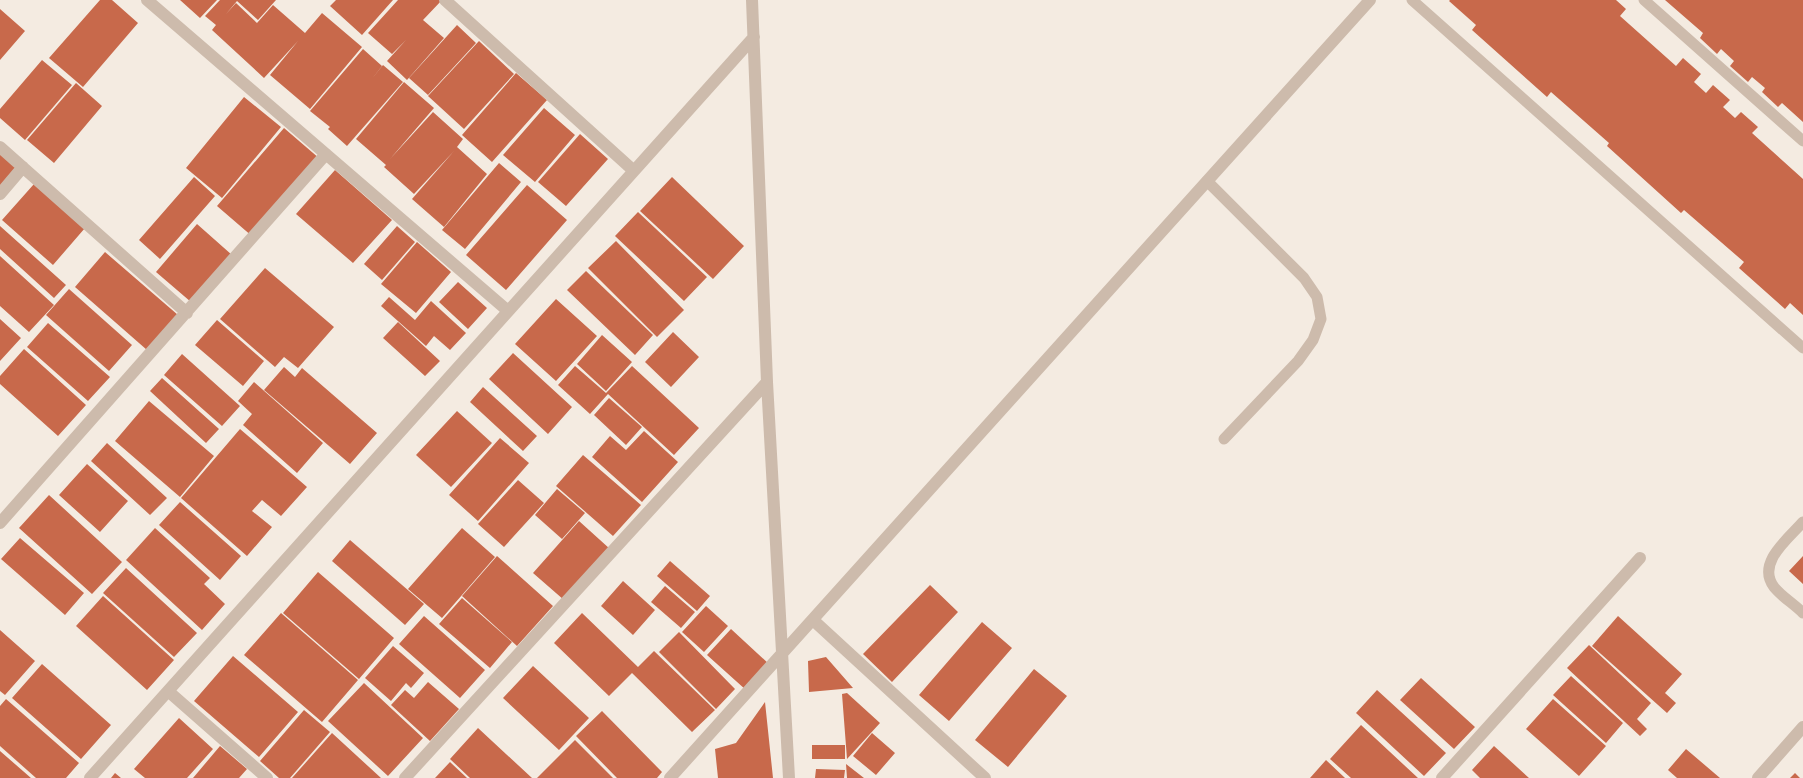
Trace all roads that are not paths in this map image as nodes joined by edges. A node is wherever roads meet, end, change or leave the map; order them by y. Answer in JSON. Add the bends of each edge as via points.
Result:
{"nodes":[{"id":1,"x":147,"y":0,"type":"edge"},
{"id":2,"x":445,"y":0,"type":"edge"},
{"id":3,"x":752,"y":0,"type":"edge"},
{"id":4,"x":1370,"y":0,"type":"edge"},
{"id":5,"x":1644,"y":0,"type":"edge"},
{"id":6,"x":1418,"y":2,"type":"edge"},
{"id":7,"x":754,"y":37,"type":"junction"},
{"id":8,"x":1803,"y":141,"type":"edge"},
{"id":9,"x":0,"y":147,"type":"edge"},
{"id":10,"x":326,"y":154,"type":"junction"},
{"id":11,"x":23,"y":167,"type":"junction"},
{"id":12,"x":634,"y":171,"type":"junction"},
{"id":13,"x":1207,"y":181,"type":"junction"},
{"id":14,"x":0,"y":194,"type":"edge"},
{"id":15,"x":508,"y":312,"type":"junction"},
{"id":16,"x":187,"y":313,"type":"junction"},
{"id":17,"x":1802,"y":346,"type":"edge"},
{"id":18,"x":767,"y":382,"type":"junction"},
{"id":19,"x":1224,"y":439,"type":"dead end"},
{"id":20,"x":1803,"y":522,"type":"edge"},
{"id":21,"x":0,"y":523,"type":"edge"},
{"id":22,"x":1640,"y":558,"type":"dead end"},
{"id":23,"x":1803,"y":613,"type":"edge"},
{"id":24,"x":813,"y":620,"type":"junction"},
{"id":25,"x":783,"y":654,"type":"junction"},
{"id":26,"x":168,"y":691,"type":"junction"},
{"id":27,"x":1803,"y":727,"type":"edge"},
{"id":28,"x":90,"y":778,"type":"edge"},
{"id":29,"x":267,"y":778,"type":"edge"},
{"id":30,"x":405,"y":778,"type":"edge"},
{"id":31,"x":670,"y":778,"type":"edge"},
{"id":32,"x":789,"y":778,"type":"edge"},
{"id":33,"x":985,"y":778,"type":"edge"},
{"id":34,"x":1442,"y":778,"type":"edge"},
{"id":35,"x":1758,"y":778,"type":"edge"}],
"edges":[{"from":1,"to":10,"type":"street"},
{"from":2,"to":12,"type":"street"},
{"from":3,"to":7,"type":"street"},
{"from":4,"to":13,"type":"street"},
{"from":5,"to":8,"type":"lane"},
{"from":6,"to":17,"type":"lane"},
{"from":7,"to":12,"type":"street"},
{"from":7,"to":18,"type":"street"},
{"from":9,"to":11,"type":"street"},
{"from":10,"to":15,"type":"street"},
{"from":10,"to":16,"type":"street"},
{"from":11,"to":14,"type":"street"},
{"from":11,"to":16,"type":"street"},
{"from":12,"to":15,"type":"street"},
{"from":13,"to":19,"type":"lane","via":[[1304,278],[1316,297],[1322,319],[1313,340],[1298,361]]},
{"from":13,"to":24,"type":"street"},
{"from":15,"to":26,"type":"street"},
{"from":16,"to":21,"type":"street"},
{"from":18,"to":25,"type":"street"},
{"from":18,"to":30,"type":"street"},
{"from":20,"to":23,"type":"lane","via":[[1771,558],[1767,568],[1774,587]]},
{"from":22,"to":34,"type":"street"},
{"from":24,"to":25,"type":"street"},
{"from":24,"to":33,"type":"street"},
{"from":25,"to":31,"type":"street"},
{"from":25,"to":32,"type":"street"},
{"from":26,"to":28,"type":"street"},
{"from":26,"to":29,"type":"street"},
{"from":27,"to":35,"type":"street"}]}
